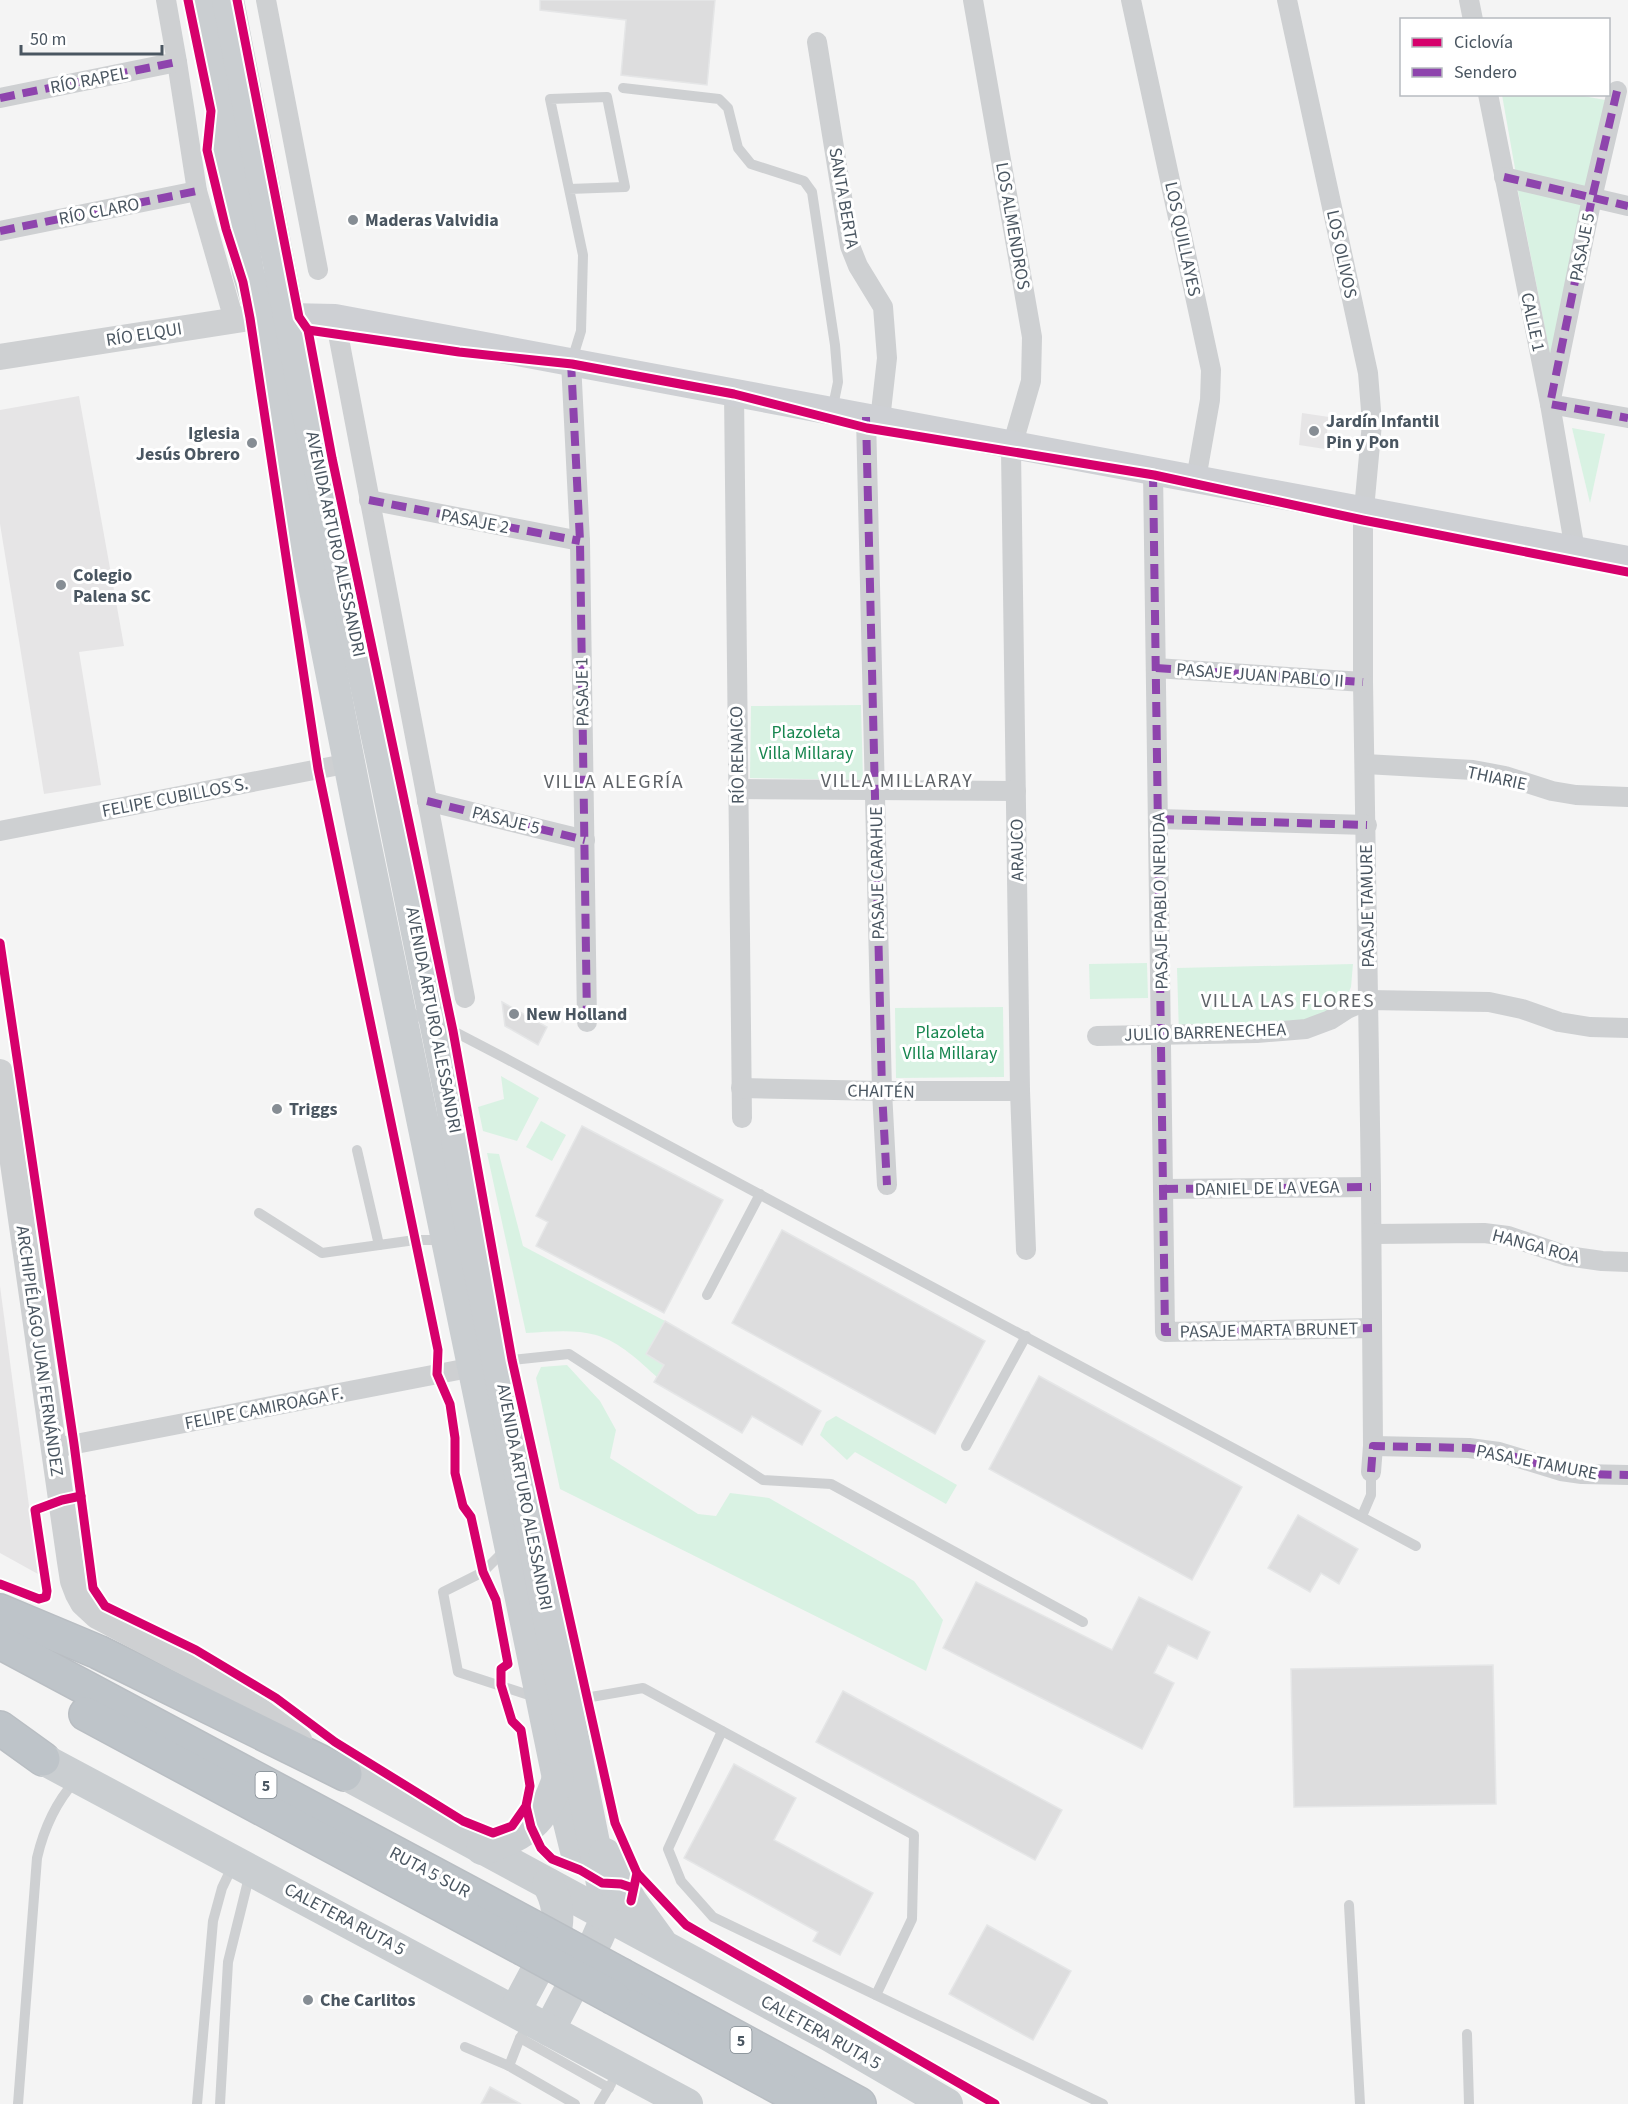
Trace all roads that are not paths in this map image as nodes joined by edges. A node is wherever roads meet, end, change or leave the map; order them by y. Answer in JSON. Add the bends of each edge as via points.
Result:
{"nodes":[{"id":1,"x":166,"y":0,"type":"edge"},
{"id":2,"x":200,"y":0,"type":"edge"},
{"id":3,"x":228,"y":0,"type":"edge"},
{"id":4,"x":266,"y":0,"type":"edge"},
{"id":5,"x":973,"y":0,"type":"edge"},
{"id":6,"x":1131,"y":0,"type":"edge"},
{"id":7,"x":1287,"y":0,"type":"edge"},
{"id":8,"x":1469,"y":0,"type":"edge"},
{"id":9,"x":1473,"y":18,"type":"edge"},
{"id":10,"x":817,"y":42,"type":"dead end"},
{"id":11,"x":177,"y":62,"type":"junction"},
{"id":12,"x":623,"y":88,"type":"dead end"},
{"id":13,"x":1618,"y":91,"type":"edge"},
{"id":14,"x":1488,"y":96,"type":"edge"},
{"id":15,"x":0,"y":98,"type":"edge"},
{"id":16,"x":1504,"y":177,"type":"junction"},
{"id":17,"x":569,"y":189,"type":"junction"},
{"id":18,"x":197,"y":191,"type":"junction"},
{"id":19,"x":1592,"y":198,"type":"junction"},
{"id":20,"x":1628,"y":206,"type":"edge"},
{"id":21,"x":0,"y":231,"type":"edge"},
{"id":22,"x":318,"y":270,"type":"dead end"},
{"id":23,"x":261,"y":318,"type":"junction"},
{"id":24,"x":335,"y":318,"type":"junction"},
{"id":25,"x":0,"y":357,"type":"edge"},
{"id":26,"x":571,"y":362,"type":"junction"},
{"id":27,"x":734,"y":392,"type":"junction"},
{"id":28,"x":1550,"y":404,"type":"junction"},
{"id":29,"x":832,"y":411,"type":"junction"},
{"id":30,"x":873,"y":418,"type":"junction"},
{"id":31,"x":1628,"y":418,"type":"edge"},
{"id":32,"x":1011,"y":447,"type":"junction"},
{"id":33,"x":1153,"y":471,"type":"junction"},
{"id":34,"x":1196,"y":479,"type":"junction"},
{"id":35,"x":369,"y":500,"type":"junction"},
{"id":36,"x":1363,"y":510,"type":"junction"},
{"id":37,"x":580,"y":541,"type":"junction"},
{"id":38,"x":1575,"y":550,"type":"junction"},
{"id":39,"x":1628,"y":560,"type":"edge"},
{"id":40,"x":1156,"y":668,"type":"junction"},
{"id":41,"x":1364,"y":682,"type":"junction"},
{"id":42,"x":350,"y":763,"type":"junction"},
{"id":43,"x":1365,"y":764,"type":"junction"},
{"id":44,"x":738,"y":789,"type":"junction"},
{"id":45,"x":875,"y":790,"type":"junction"},
{"id":46,"x":1016,"y":791,"type":"junction"},
{"id":47,"x":1628,"y":797,"type":"edge"},
{"id":48,"x":427,"y":801,"type":"junction"},
{"id":49,"x":1159,"y":819,"type":"junction"},
{"id":50,"x":1366,"y":825,"type":"junction"},
{"id":51,"x":0,"y":831,"type":"edge"},
{"id":52,"x":585,"y":840,"type":"junction"},
{"id":53,"x":465,"y":998,"type":"dead end"},
{"id":54,"x":1368,"y":1000,"type":"junction"},
{"id":55,"x":400,"y":1008,"type":"junction"},
{"id":56,"x":588,"y":1022,"type":"dead end"},
{"id":57,"x":435,"y":1024,"type":"junction"},
{"id":58,"x":1628,"y":1028,"type":"edge"},
{"id":59,"x":1161,"y":1034,"type":"junction"},
{"id":60,"x":1097,"y":1036,"type":"dead end"},
{"id":61,"x":0,"y":1072,"type":"edge"},
{"id":62,"x":741,"y":1088,"type":"junction"},
{"id":63,"x":882,"y":1091,"type":"junction"},
{"id":64,"x":1020,"y":1091,"type":"junction"},
{"id":65,"x":742,"y":1118,"type":"dead end"},
{"id":66,"x":357,"y":1150,"type":"dead end"},
{"id":67,"x":887,"y":1185,"type":"dead end"},
{"id":68,"x":1371,"y":1186,"type":"junction"},
{"id":69,"x":1163,"y":1189,"type":"junction"},
{"id":70,"x":760,"y":1194,"type":"junction"},
{"id":71,"x":259,"y":1213,"type":"dead end"},
{"id":72,"x":1372,"y":1234,"type":"junction"},
{"id":73,"x":448,"y":1240,"type":"junction"},
{"id":74,"x":379,"y":1245,"type":"junction"},
{"id":75,"x":1026,"y":1250,"type":"dead end"},
{"id":76,"x":1628,"y":1262,"type":"edge"},
{"id":77,"x":707,"y":1295,"type":"dead end"},
{"id":78,"x":1372,"y":1328,"type":"junction"},
{"id":79,"x":1165,"y":1332,"type":"joint"},
{"id":80,"x":1026,"y":1336,"type":"junction"},
{"id":81,"x":486,"y":1363,"type":"junction"},
{"id":82,"x":966,"y":1446,"type":"dead end"},
{"id":83,"x":1373,"y":1446,"type":"junction"},
{"id":84,"x":54,"y":1448,"type":"junction"},
{"id":85,"x":1371,"y":1472,"type":"joint"},
{"id":86,"x":1628,"y":1475,"type":"edge"},
{"id":87,"x":1362,"y":1516,"type":"junction"},
{"id":88,"x":510,"y":1544,"type":"junction"},
{"id":89,"x":1416,"y":1546,"type":"dead end"},
{"id":90,"x":0,"y":1611,"type":"edge"},
{"id":91,"x":1083,"y":1622,"type":"dead end"},
{"id":92,"x":0,"y":1642,"type":"edge"},
{"id":93,"x":0,"y":1668,"type":"edge"},
{"id":94,"x":554,"y":1701,"type":"junction"},
{"id":95,"x":0,"y":1728,"type":"edge"},
{"id":96,"x":723,"y":1731,"type":"junction"},
{"id":97,"x":0,"y":1738,"type":"edge"},
{"id":98,"x":43,"y":1759,"type":"junction"},
{"id":99,"x":345,"y":1774,"type":"junction"},
{"id":100,"x":78,"y":1778,"type":"junction"},
{"id":101,"x":558,"y":1778,"type":"junction"},
{"id":102,"x":592,"y":1829,"type":"junction"},
{"id":103,"x":482,"y":1849,"type":"junction"},
{"id":104,"x":244,"y":1865,"type":"junction"},
{"id":105,"x":548,"y":1884,"type":"junction"},
{"id":106,"x":1348,"y":1905,"type":"dead end"},
{"id":107,"x":597,"y":1910,"type":"junction"},
{"id":108,"x":528,"y":1937,"type":"junction"},
{"id":109,"x":662,"y":1944,"type":"junction"},
{"id":110,"x":619,"y":1987,"type":"junction"},
{"id":111,"x":876,"y":1995,"type":"junction"},
{"id":112,"x":534,"y":2031,"type":"junction"},
{"id":113,"x":1467,"y":2034,"type":"dead end"},
{"id":114,"x":465,"y":2047,"type":"dead end"},
{"id":115,"x":509,"y":2066,"type":"junction"},
{"id":116,"x":614,"y":2078,"type":"junction"},
{"id":117,"x":18,"y":2104,"type":"edge"},
{"id":118,"x":197,"y":2104,"type":"edge"},
{"id":119,"x":220,"y":2104,"type":"edge"},
{"id":120,"x":575,"y":2104,"type":"edge"},
{"id":121,"x":599,"y":2104,"type":"edge"},
{"id":122,"x":687,"y":2104,"type":"edge"},
{"id":123,"x":810,"y":2104,"type":"edge"},
{"id":124,"x":859,"y":2104,"type":"edge"},
{"id":125,"x":947,"y":2104,"type":"edge"},
{"id":126,"x":1103,"y":2104,"type":"edge"},
{"id":127,"x":1360,"y":2104,"type":"edge"},
{"id":128,"x":1469,"y":2104,"type":"edge"}],
"edges":[{"from":1,"to":11,"type":"street","name":"AVENIDA ARTURO ALESSANDRI"},
{"from":2,"to":23,"type":"main road","name":"AVENIDA ARTURO ALESSANDRI","via":[[248,272]]},
{"from":3,"to":23,"type":"main road","name":"AVENIDA ARTURO ALESSANDRI"},
{"from":4,"to":22,"type":"street"},
{"from":5,"to":32,"type":"street","name":"LOS ALMENDROS","via":[[1032,337],[1031,381]]},
{"from":6,"to":34,"type":"street","name":"LOS QUILLAYES","via":[[1210,370],[1210,400]]},
{"from":7,"to":36,"type":"street","name":"LOS OLIVOS","via":[[1368,373],[1372,423]]},
{"from":8,"to":9,"type":"street"},
{"from":10,"to":30,"type":"street","name":"SANTA BERTA","via":[[850,246],[883,307],[887,358]]},
{"from":11,"to":15,"type":"street","name":"RÍO RAPEL"},
{"from":11,"to":18,"type":"street","name":"AVENIDA ARTURO ALESSANDRI"},
{"from":12,"to":29,"type":"lane","via":[[719,99],[728,108],[738,148],[751,164],[804,181],[812,192],[835,345],[838,382]]},
{"from":13,"to":19,"type":"street","name":"PASAJE 5"},
{"from":14,"to":16,"type":"street","name":"CALLE 1"},
{"from":16,"to":19,"type":"street"},
{"from":16,"to":28,"type":"street","name":"CALLE 1"},
{"from":17,"to":17,"type":"lane","via":[[550,99],[607,97],[625,187]]},
{"from":17,"to":26,"type":"lane","via":[[583,255],[580,331]]},
{"from":18,"to":21,"type":"street","name":"RÍO CLARO"},
{"from":18,"to":23,"type":"street","name":"AVENIDA ARTURO ALESSANDRI"},
{"from":19,"to":20,"type":"street"},
{"from":19,"to":28,"type":"street","name":"PASAJE 5"},
{"from":23,"to":24,"type":"main road"},
{"from":23,"to":25,"type":"street","name":"RÍO ELQUI"},
{"from":23,"to":42,"type":"main road","name":"AVENIDA ARTURO ALESSANDRI"},
{"from":23,"to":57,"type":"main road","name":"AVENIDA ARTURO ALESSANDRI","via":[[380,748]]},
{"from":24,"to":26,"type":"main road"},
{"from":24,"to":35,"type":"street","name":"AVENIDA ARTURO ALESSANDRI"},
{"from":26,"to":27,"type":"main road"},
{"from":26,"to":37,"type":"street","name":"PASAJE 1"},
{"from":27,"to":29,"type":"main road"},
{"from":27,"to":44,"type":"street","name":"RÍO RENAICO"},
{"from":28,"to":31,"type":"street"},
{"from":28,"to":38,"type":"street","name":"CALLE 1"},
{"from":29,"to":30,"type":"main road"},
{"from":30,"to":32,"type":"main road"},
{"from":30,"to":45,"type":"street","name":"PASAJE CARAHUE"},
{"from":32,"to":33,"type":"main road"},
{"from":32,"to":46,"type":"street","name":"ARAUCO"},
{"from":33,"to":34,"type":"main road"},
{"from":33,"to":40,"type":"street","name":"PASAJE PABLO NERUDA"},
{"from":34,"to":36,"type":"main road"},
{"from":35,"to":37,"type":"street","name":"PASAJE 2"},
{"from":35,"to":48,"type":"street","name":"AVENIDA ARTURO ALESSANDRI"},
{"from":36,"to":38,"type":"main road"},
{"from":36,"to":41,"type":"street","name":"PASAJE TAMURE"},
{"from":37,"to":52,"type":"street","name":"PASAJE 1"},
{"from":38,"to":39,"type":"main road"},
{"from":40,"to":41,"type":"street","name":"PASAJE JUAN PABLO II"},
{"from":40,"to":49,"type":"street","name":"PASAJE PABLO NERUDA"},
{"from":41,"to":43,"type":"street","name":"PASAJE TAMURE"},
{"from":42,"to":51,"type":"street","name":"FELIPE CUBILLOS S."},
{"from":42,"to":55,"type":"main road","name":"AVENIDA ARTURO ALESSANDRI"},
{"from":43,"to":47,"type":"street","name":"THIARIE","via":[[1473,770],[1552,791]]},
{"from":43,"to":50,"type":"street","name":"PASAJE TAMURE"},
{"from":44,"to":45,"type":"street"},
{"from":44,"to":62,"type":"street","name":"RÍO RENAICO"},
{"from":45,"to":46,"type":"street"},
{"from":45,"to":63,"type":"street","name":"PASAJE CARAHUE"},
{"from":46,"to":64,"type":"street","name":"ARAUCO"},
{"from":48,"to":52,"type":"street","name":"PASAJE 5"},
{"from":48,"to":53,"type":"street","name":"AVENIDA ARTURO ALESSANDRI"},
{"from":49,"to":50,"type":"street"},
{"from":49,"to":59,"type":"street","name":"PASAJE PABLO NERUDA"},
{"from":50,"to":54,"type":"street","name":"PASAJE TAMURE"},
{"from":52,"to":56,"type":"street","name":"PASAJE 1"},
{"from":54,"to":58,"type":"street","name":"JULIO BARRENECHEA","via":[[1489,1002],[1559,1022]]},
{"from":54,"to":59,"type":"street","name":"JULIO BARRENECHEA","via":[[1306,1029]]},
{"from":54,"to":68,"type":"street","name":"PASAJE TAMURE"},
{"from":55,"to":57,"type":"lane"},
{"from":55,"to":73,"type":"main road","name":"AVENIDA ARTURO ALESSANDRI"},
{"from":57,"to":70,"type":"lane"},
{"from":57,"to":81,"type":"main road","name":"AVENIDA ARTURO ALESSANDRI","via":[[452,1105]]},
{"from":59,"to":60,"type":"street","name":"JULIO BARRENECHEA"},
{"from":59,"to":69,"type":"street","name":"PASAJE PABLO NERUDA"},
{"from":61,"to":84,"type":"street","name":"ARCHIPIÉLAGO JUAN FERNÁNDEZ"},
{"from":62,"to":63,"type":"street","name":"CHAITÉN"},
{"from":62,"to":65,"type":"street","name":"RÍO RENAICO"},
{"from":63,"to":64,"type":"street","name":"CHAITÉN"},
{"from":63,"to":67,"type":"street","name":"PASAJE CARAHUE"},
{"from":64,"to":75,"type":"street","name":"ARAUCO"},
{"from":66,"to":74,"type":"lane"},
{"from":68,"to":69,"type":"street","name":"DANIEL DE LA VEGA"},
{"from":68,"to":72,"type":"street","name":"PASAJE TAMURE"},
{"from":69,"to":79,"type":"street","name":"PASAJE PABLO NERUDA"},
{"from":70,"to":77,"type":"lane"},
{"from":70,"to":80,"type":"lane"},
{"from":71,"to":74,"type":"lane","via":[[322,1253]]},
{"from":72,"to":76,"type":"street","name":"HANGA ROA","via":[[1484,1233],[1508,1236],[1567,1256]]},
{"from":72,"to":78,"type":"street","name":"PASAJE TAMURE"},
{"from":73,"to":74,"type":"lane"},
{"from":73,"to":81,"type":"main road","name":"AVENIDA ARTURO ALESSANDRI"},
{"from":78,"to":79,"type":"street","name":"PASAJE MARTA BRUNET"},
{"from":78,"to":83,"type":"street","name":"PASAJE TAMURE"},
{"from":80,"to":82,"type":"lane"},
{"from":80,"to":87,"type":"lane"},
{"from":81,"to":84,"type":"street","name":"FELIPE CAMIROAGA F."},
{"from":81,"to":88,"type":"main road","name":"AVENIDA ARTURO ALESSANDRI"},
{"from":81,"to":91,"type":"lane","via":[[569,1354],[763,1480],[831,1484]]},
{"from":81,"to":94,"type":"main road","name":"AVENIDA ARTURO ALESSANDRI"},
{"from":83,"to":85,"type":"street","name":"PASAJE TAMURE"},
{"from":83,"to":86,"type":"street","name":"PASAJE TAMURE","via":[[1499,1452],[1561,1471]]},
{"from":84,"to":99,"type":"street","name":"ARCHIPIÉLAGO JUAN FERNÁNDEZ","via":[[73,1581],[83,1603],[97,1616],[240,1696]]},
{"from":85,"to":87,"type":"lane","via":[[1371,1495]]},
{"from":87,"to":89,"type":"lane"},
{"from":88,"to":94,"type":"main road","name":"AVENIDA ARTURO ALESSANDRI"},
{"from":88,"to":94,"type":"lane","via":[[483,1572],[443,1592],[458,1672]]},
{"from":90,"to":99,"type":"highway","via":[[98,1652]]},
{"from":92,"to":108,"type":"highway","name":"RUTA 5 SUR","number":"5"},
{"from":93,"to":108,"type":"highway","name":"RUTA 5 SUR","number":"5"},
{"from":94,"to":96,"type":"lane","via":[[643,1688]]},
{"from":94,"to":101,"type":"main road","name":"AVENIDA ARTURO ALESSANDRI"},
{"from":94,"to":102,"type":"main road","name":"AVENIDA ARTURO ALESSANDRI"},
{"from":95,"to":98,"type":"highway"},
{"from":96,"to":111,"type":"lane","via":[[914,1835],[912,1919]]},
{"from":96,"to":111,"type":"lane","via":[[668,1849],[681,1881],[713,1917]]},
{"from":97,"to":98,"type":"street","name":"CALETERA RUTA 5"},
{"from":98,"to":100,"type":"main road","name":"CALETERA RUTA 5"},
{"from":99,"to":103,"type":"main road","name":"CALETERA RUTA 5"},
{"from":100,"to":104,"type":"main road","name":"CALETERA RUTA 5"},
{"from":100,"to":117,"type":"lane","via":[[54,1809],[37,1858]]},
{"from":101,"to":103,"type":"main road","via":[[553,1794],[531,1827]]},
{"from":101,"to":107,"type":"main road","name":"AVENIDA ARTURO ALESSANDRI","via":[[580,1870]]},
{"from":102,"to":107,"type":"main road","name":"AVENIDA ARTURO ALESSANDRI"},
{"from":102,"to":109,"type":"main road","via":[[621,1884]]},
{"from":103,"to":105,"type":"main road","name":"CALETERA RUTA 5"},
{"from":104,"to":112,"type":"main road","name":"CALETERA RUTA 5"},
{"from":104,"to":118,"type":"lane","via":[[222,1888],[213,1921]]},
{"from":104,"to":119,"type":"lane","via":[[228,1962]]},
{"from":105,"to":107,"type":"main road","name":"CALETERA RUTA 5"},
{"from":105,"to":112,"type":"main road","via":[[557,1907],[557,1928]]},
{"from":106,"to":127,"type":"lane"},
{"from":107,"to":109,"type":"main road","name":"CALETERA RUTA 5"},
{"from":107,"to":112,"type":"main road","via":[[597,1939]]},
{"from":108,"to":110,"type":"highway","name":"RUTA 5 SUR","number":"5","bridge":true},
{"from":109,"to":125,"type":"main road","name":"CALETERA RUTA 5"},
{"from":110,"to":123,"type":"highway","name":"RUTA 5 SUR","number":"5"},
{"from":110,"to":124,"type":"highway","name":"RUTA 5 SUR","number":"5"},
{"from":111,"to":126,"type":"lane"},
{"from":112,"to":115,"type":"lane"},
{"from":112,"to":116,"type":"main road","name":"CALETERA RUTA 5"},
{"from":113,"to":128,"type":"lane"},
{"from":114,"to":115,"type":"lane"},
{"from":115,"to":120,"type":"lane"},
{"from":116,"to":121,"type":"lane"},
{"from":116,"to":122,"type":"main road","name":"CALETERA RUTA 5"}]}
